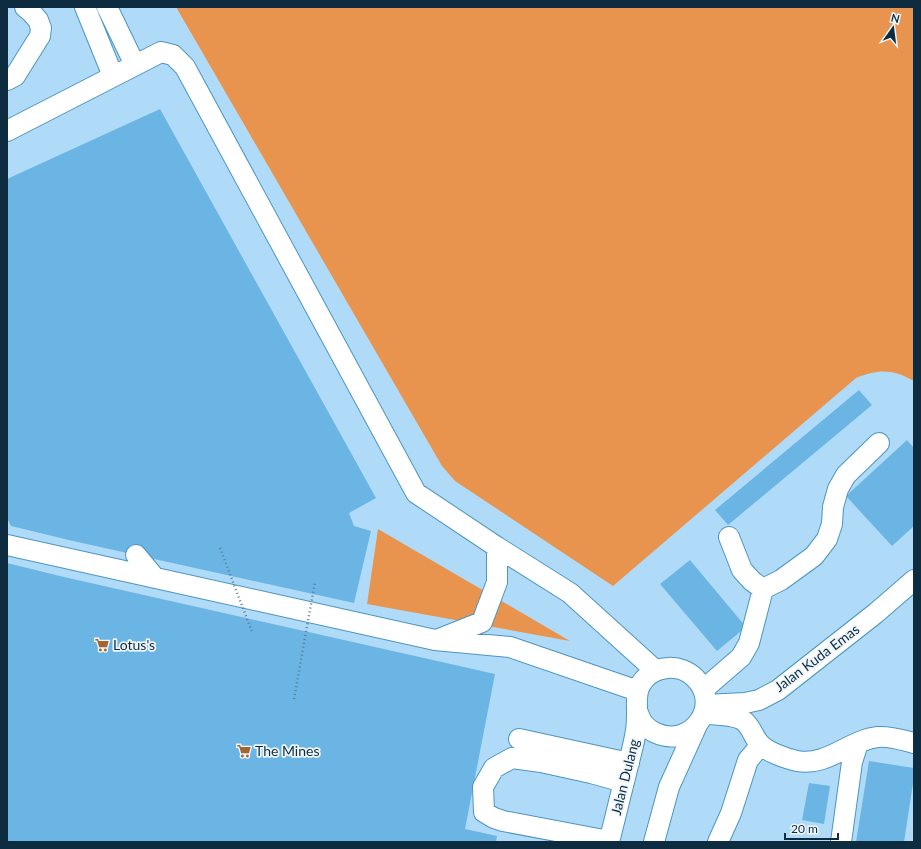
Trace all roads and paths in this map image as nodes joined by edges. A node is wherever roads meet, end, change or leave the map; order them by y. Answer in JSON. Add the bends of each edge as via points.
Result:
{"nodes":[{"id":1,"x":25,"y":7,"type":"edge"},
{"id":2,"x":85,"y":7,"type":"edge"},
{"id":3,"x":107,"y":7,"type":"edge"},
{"id":4,"x":135,"y":65,"type":"junction"},
{"id":5,"x":113,"y":76,"type":"junction"},
{"id":6,"x":7,"y":80,"type":"edge"},
{"id":7,"x":7,"y":131,"type":"edge"},
{"id":8,"x":879,"y":443,"type":"dead end"},
{"id":9,"x":729,"y":537,"type":"dead end"},
{"id":10,"x":7,"y":545,"type":"edge"},
{"id":11,"x":497,"y":547,"type":"junction"},
{"id":12,"x":220,"y":548,"type":"dead end"},
{"id":13,"x":136,"y":555,"type":"dead end"},
{"id":14,"x":155,"y":578,"type":"junction"},
{"id":15,"x":914,"y":580,"type":"edge"},
{"id":16,"x":315,"y":582,"type":"dead end"},
{"id":17,"x":763,"y":589,"type":"junction"},
{"id":18,"x":252,"y":632,"type":"dead end"},
{"id":19,"x":435,"y":640,"type":"junction"},
{"id":20,"x":656,"y":671,"type":"junction"},
{"id":21,"x":638,"y":691,"type":"junction"},
{"id":22,"x":294,"y":699,"type":"dead end"},
{"id":23,"x":703,"y":708,"type":"junction"},
{"id":24,"x":637,"y":711,"type":"junction"},
{"id":25,"x":519,"y":739,"type":"dead end"},
{"id":26,"x":858,"y":743,"type":"junction"},
{"id":27,"x":914,"y":743,"type":"edge"},
{"id":28,"x":761,"y":745,"type":"junction"},
{"id":29,"x":628,"y":763,"type":"junction"},
{"id":30,"x":624,"y":782,"type":"junction"},
{"id":31,"x":494,"y":818,"type":"junction"},
{"id":32,"x":560,"y":842,"type":"edge"},
{"id":33,"x":609,"y":842,"type":"edge"},
{"id":34,"x":654,"y":842,"type":"edge"},
{"id":35,"x":718,"y":842,"type":"edge"},
{"id":36,"x":841,"y":842,"type":"edge"}],
"edges":[{"from":1,"to":6,"type":"street","via":[[38,20],[40,36],[15,76]]},
{"from":2,"to":5,"type":"street"},
{"from":3,"to":4,"type":"street"},
{"from":4,"to":5,"type":"street"},
{"from":4,"to":11,"type":"street","via":[[161,52],[173,56],[185,67],[416,493]]},
{"from":5,"to":7,"type":"street"},
{"from":8,"to":17,"type":"street","via":[[846,475],[838,489],[827,539],[814,556],[781,580]]},
{"from":9,"to":17,"type":"street","via":[[742,570]]},
{"from":10,"to":14,"type":"street"},
{"from":11,"to":19,"type":"street","via":[[497,582],[482,622]]},
{"from":11,"to":20,"type":"street","via":[[570,593]]},
{"from":12,"to":18,"type":"path","bridge":true},
{"from":13,"to":14,"type":"street"},
{"from":14,"to":19,"type":"street"},
{"from":15,"to":23,"type":"street","name":"Jalan Kuda Emas","via":[[778,690],[759,700]]},
{"from":16,"to":22,"type":"path","bridge":true},
{"from":17,"to":23,"type":"street","via":[[749,643]]},
{"from":19,"to":21,"type":"street","via":[[510,647]]},
{"from":20,"to":21,"type":"street","via":[[645,679]]},
{"from":20,"to":23,"type":"street","via":[[680,669],[691,674],[700,682]]},
{"from":21,"to":24,"type":"street"},
{"from":23,"to":24,"type":"street","via":[[688,733],[676,737],[663,736],[651,731],[642,722]]},
{"from":23,"to":28,"type":"street","via":[[745,722]]},
{"from":23,"to":34,"type":"street","via":[[670,787]]},
{"from":24,"to":29,"type":"street","name":"Jalan Dulang","via":[[636,730]]},
{"from":25,"to":29,"type":"street"},
{"from":26,"to":27,"type":"street","via":[[878,737]]},
{"from":26,"to":28,"type":"street","via":[[816,762],[798,762],[777,755]]},
{"from":26,"to":36,"type":"street","via":[[852,762]]},
{"from":28,"to":35,"type":"street","via":[[748,760]]},
{"from":29,"to":30,"type":"street","name":"Jalan Dulang"},
{"from":30,"to":31,"type":"street","via":[[592,772],[512,758],[494,768],[483,786],[484,812]]},
{"from":30,"to":33,"type":"street","name":"Jalan Dulang"},
{"from":31,"to":32,"type":"street","via":[[494,826],[502,831]]},
{"from":31,"to":33,"type":"street"}]}
